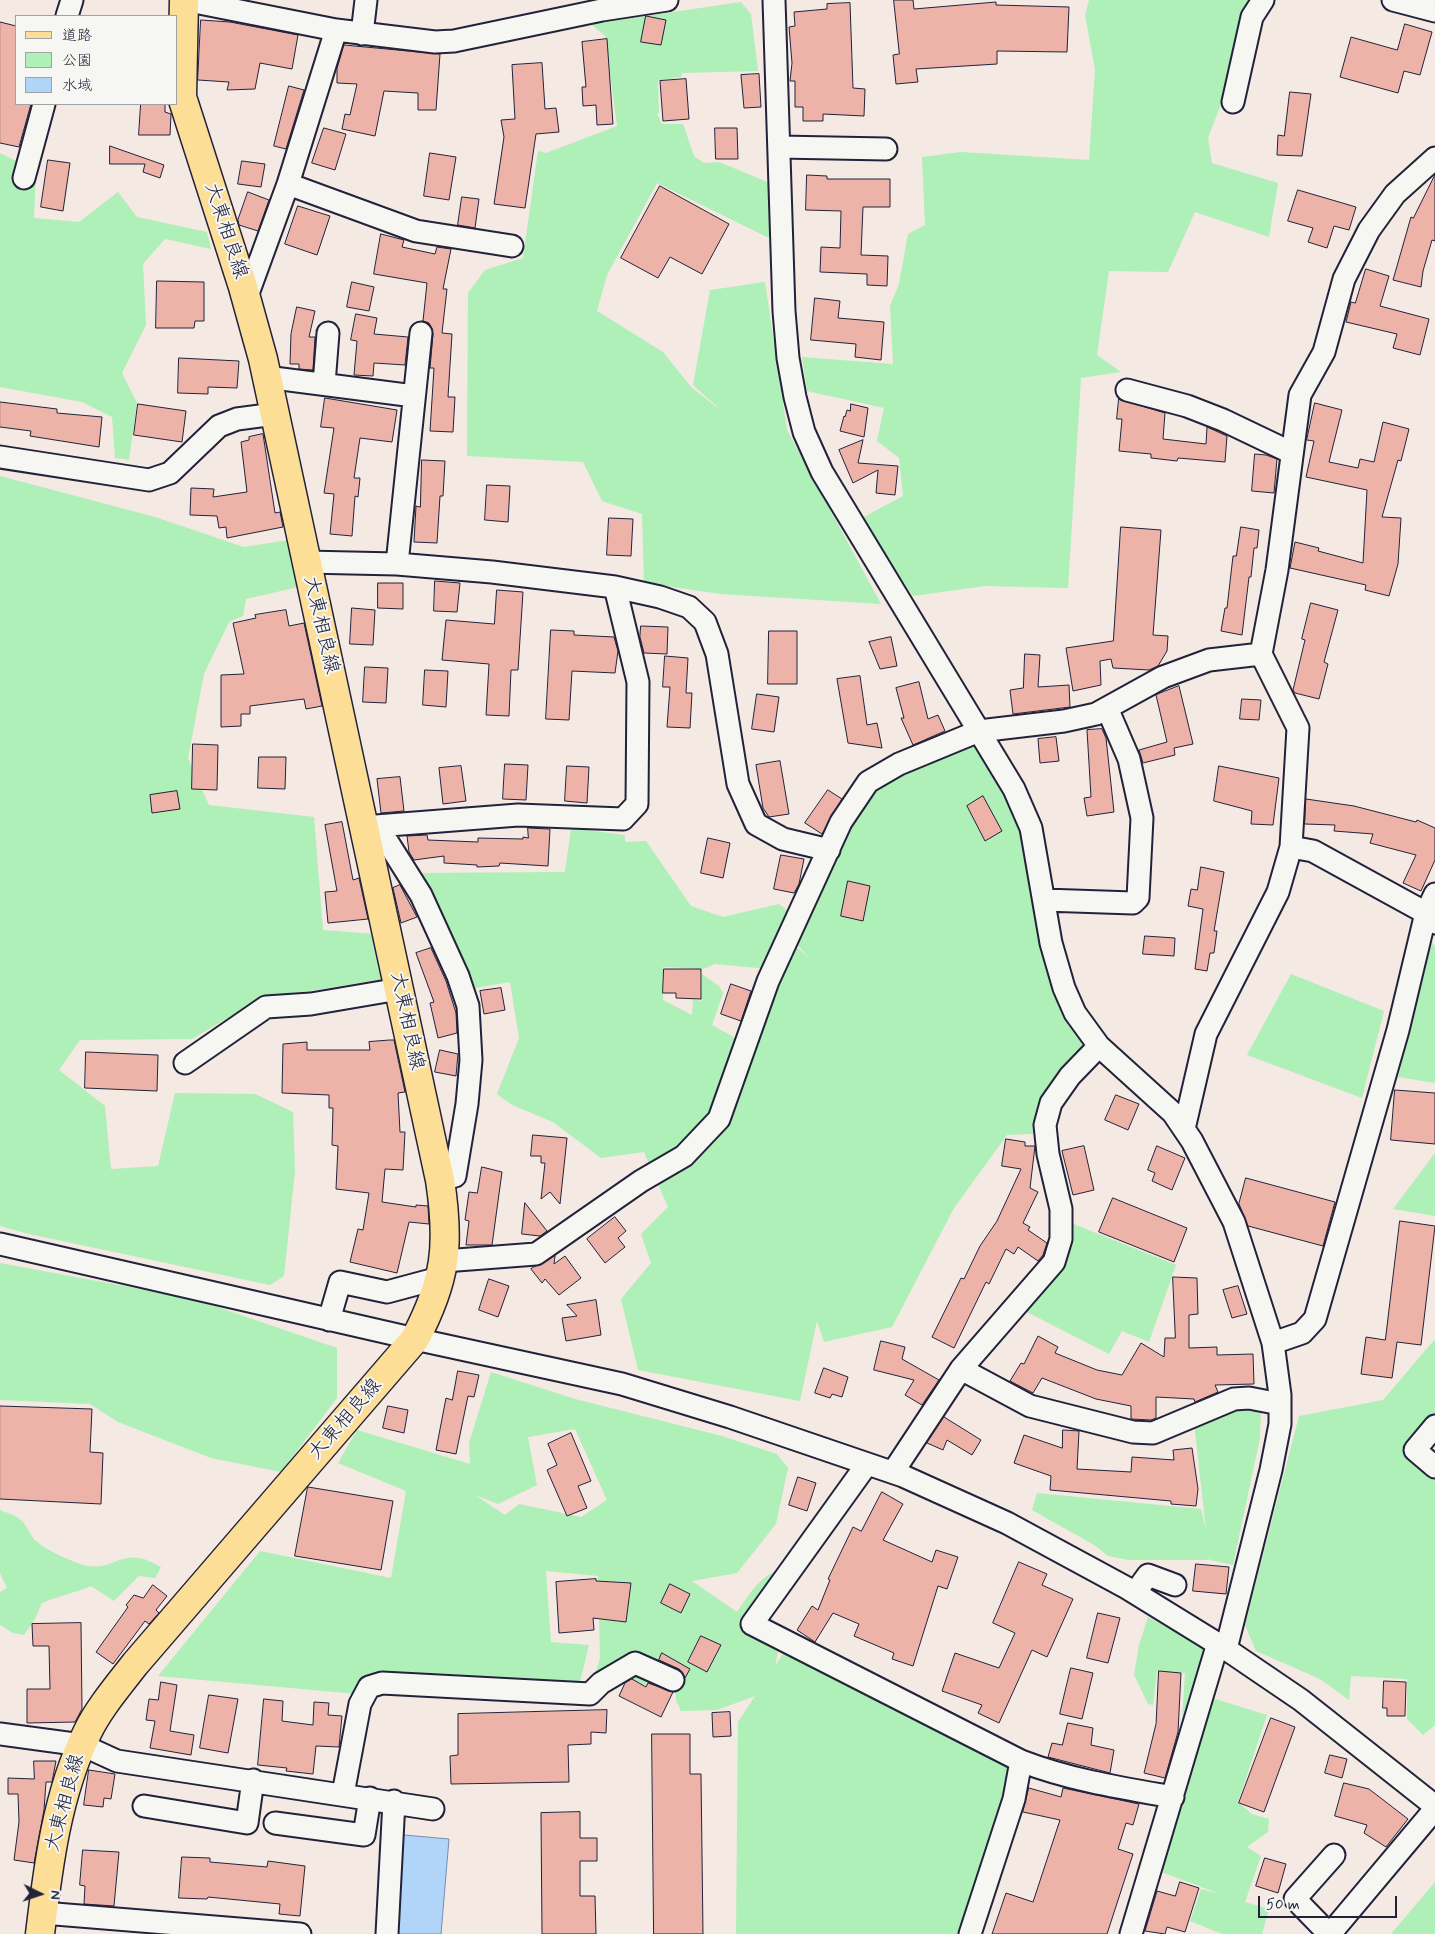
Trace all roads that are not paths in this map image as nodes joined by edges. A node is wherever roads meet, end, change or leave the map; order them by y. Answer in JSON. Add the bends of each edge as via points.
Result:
{"nodes":[{"id":1,"x":72,"y":0,"type":"edge"},
{"id":2,"x":184,"y":0,"type":"edge"},
{"id":3,"x":366,"y":0,"type":"edge"},
{"id":4,"x":667,"y":0,"type":"edge"},
{"id":5,"x":774,"y":0,"type":"edge"},
{"id":6,"x":1263,"y":0,"type":"edge"},
{"id":7,"x":1394,"y":0,"type":"edge"},
{"id":8,"x":1435,"y":11,"type":"edge"},
{"id":9,"x":68,"y":15,"type":"edge"},
{"id":10,"x":336,"y":30,"type":"junction"},
{"id":11,"x":362,"y":34,"type":"junction"},
{"id":12,"x":1233,"y":102,"type":"dead end"},
{"id":13,"x":44,"y":105,"type":"edge"},
{"id":14,"x":779,"y":147,"type":"junction"},
{"id":15,"x":886,"y":148,"type":"dead end"},
{"id":16,"x":1435,"y":158,"type":"edge"},
{"id":17,"x":24,"y":178,"type":"dead end"},
{"id":18,"x":288,"y":184,"type":"junction"},
{"id":19,"x":512,"y":246,"type":"dead end"},
{"id":20,"x":246,"y":299,"type":"junction"},
{"id":21,"x":328,"y":333,"type":"dead end"},
{"id":22,"x":421,"y":333,"type":"dead end"},
{"id":23,"x":266,"y":377,"type":"junction"},
{"id":24,"x":324,"y":384,"type":"junction"},
{"id":25,"x":1126,"y":390,"type":"dead end"},
{"id":26,"x":414,"y":396,"type":"junction"},
{"id":27,"x":275,"y":414,"type":"junction"},
{"id":28,"x":1292,"y":453,"type":"junction"},
{"id":29,"x":0,"y":457,"type":"edge"},
{"id":30,"x":305,"y":562,"type":"junction"},
{"id":31,"x":397,"y":564,"type":"junction"},
{"id":32,"x":615,"y":587,"type":"junction"},
{"id":33,"x":1261,"y":654,"type":"junction"},
{"id":34,"x":1107,"y":708,"type":"junction"},
{"id":35,"x":979,"y":731,"type":"junction"},
{"id":36,"x":365,"y":835,"type":"junction"},
{"id":37,"x":1290,"y":847,"type":"junction"},
{"id":38,"x":829,"y":850,"type":"junction"},
{"id":39,"x":1044,"y":900,"type":"junction"},
{"id":40,"x":1432,"y":910,"type":"edge"},
{"id":41,"x":399,"y":989,"type":"junction"},
{"id":42,"x":1100,"y":1046,"type":"junction"},
{"id":43,"x":185,"y":1063,"type":"dead end"},
{"id":44,"x":1184,"y":1129,"type":"junction"},
{"id":45,"x":440,"y":1180,"type":"junction"},
{"id":46,"x":0,"y":1244,"type":"edge"},
{"id":47,"x":442,"y":1270,"type":"junction"},
{"id":48,"x":329,"y":1320,"type":"junction"},
{"id":49,"x":415,"y":1339,"type":"junction"},
{"id":50,"x":1274,"y":1343,"type":"junction"},
{"id":51,"x":960,"y":1369,"type":"junction"},
{"id":52,"x":1280,"y":1404,"type":"junction"},
{"id":53,"x":1435,"y":1426,"type":"edge"},
{"id":54,"x":867,"y":1464,"type":"junction"},
{"id":55,"x":1435,"y":1467,"type":"edge"},
{"id":56,"x":892,"y":1472,"type":"junction"},
{"id":57,"x":1175,"y":1585,"type":"dead end"},
{"id":58,"x":1135,"y":1593,"type":"junction"},
{"id":59,"x":1222,"y":1646,"type":"junction"},
{"id":60,"x":673,"y":1680,"type":"dead end"},
{"id":61,"x":0,"y":1734,"type":"edge"},
{"id":62,"x":82,"y":1745,"type":"junction"},
{"id":63,"x":1021,"y":1761,"type":"junction"},
{"id":64,"x":253,"y":1780,"type":"junction"},
{"id":65,"x":344,"y":1794,"type":"junction"},
{"id":66,"x":1173,"y":1797,"type":"junction"},
{"id":67,"x":370,"y":1798,"type":"junction"},
{"id":68,"x":394,"y":1801,"type":"junction"},
{"id":69,"x":144,"y":1806,"type":"dead end"},
{"id":70,"x":1435,"y":1808,"type":"edge"},
{"id":71,"x":433,"y":1809,"type":"dead end"},
{"id":72,"x":275,"y":1823,"type":"dead end"},
{"id":73,"x":1334,"y":1855,"type":"dead end"},
{"id":74,"x":41,"y":1924,"type":"edge"},
{"id":75,"x":300,"y":1934,"type":"edge"},
{"id":76,"x":387,"y":1934,"type":"edge"},
{"id":77,"x":970,"y":1934,"type":"edge"},
{"id":78,"x":1131,"y":1934,"type":"edge"},
{"id":79,"x":1329,"y":1934,"type":"edge"}],
"edges":[{"from":1,"to":9,"type":"street"},
{"from":2,"to":10,"type":"street"},
{"from":2,"to":20,"type":"main road","name":"大東相良線","via":[[182,97]]},
{"from":3,"to":11,"type":"street"},
{"from":4,"to":11,"type":"street","via":[[454,40],[436,42]]},
{"from":5,"to":14,"type":"street"},
{"from":6,"to":12,"type":"street","via":[[1252,17]]},
{"from":7,"to":8,"type":"street"},
{"from":10,"to":11,"type":"street"},
{"from":10,"to":18,"type":"street"},
{"from":13,"to":17,"type":"street"},
{"from":14,"to":15,"type":"street"},
{"from":14,"to":35,"type":"street","via":[[788,358],[804,432],[822,472]]},
{"from":16,"to":28,"type":"street","via":[[1395,194],[1369,230],[1344,279],[1324,352],[1300,395]]},
{"from":18,"to":19,"type":"street","via":[[416,231]]},
{"from":18,"to":20,"type":"street"},
{"from":20,"to":23,"type":"main road","name":"大東相良線"},
{"from":21,"to":24,"type":"street"},
{"from":22,"to":26,"type":"street"},
{"from":23,"to":24,"type":"street"},
{"from":23,"to":27,"type":"main road","name":"大東相良線"},
{"from":24,"to":26,"type":"street"},
{"from":25,"to":28,"type":"street","via":[[1188,406]]},
{"from":26,"to":31,"type":"street"},
{"from":27,"to":29,"type":"street","via":[[237,419],[219,426],[170,473],[149,480]]},
{"from":27,"to":30,"type":"main road","name":"大東相良線"},
{"from":28,"to":33,"type":"street","via":[[1277,570]]},
{"from":30,"to":31,"type":"street"},
{"from":30,"to":36,"type":"main road","name":"大東相良線"},
{"from":31,"to":32,"type":"street"},
{"from":32,"to":36,"type":"street","via":[[638,682],[637,804],[623,819],[518,814]]},
{"from":32,"to":38,"type":"street","via":[[689,607],[705,622],[717,654],[738,784],[756,824],[783,839]]},
{"from":33,"to":34,"type":"street","via":[[1201,663],[1163,677]]},
{"from":33,"to":37,"type":"street","via":[[1298,728]]},
{"from":34,"to":35,"type":"street","via":[[1096,714],[1064,720]]},
{"from":34,"to":39,"type":"street","via":[[1129,759],[1142,818],[1138,898],[1133,903]]},
{"from":35,"to":38,"type":"street","via":[[899,764],[868,782],[841,822]]},
{"from":35,"to":39,"type":"street","via":[[1014,789],[1031,828]]},
{"from":36,"to":41,"type":"main road","name":"大東相良線"},
{"from":36,"to":45,"type":"street","via":[[387,841],[421,896],[458,976],[468,1006],[471,1060],[467,1104],[455,1176]]},
{"from":37,"to":40,"type":"street","via":[[1313,851]]},
{"from":37,"to":44,"type":"street","via":[[1278,892],[1206,1034]]},
{"from":38,"to":47,"type":"street","via":[[768,982],[719,1119],[684,1156],[536,1254]]},
{"from":39,"to":42,"type":"street","via":[[1051,943],[1064,988],[1075,1013]]},
{"from":40,"to":50,"type":"street","via":[[1315,1319],[1302,1332]]},
{"from":41,"to":43,"type":"street","via":[[311,1004],[266,1007]]},
{"from":41,"to":45,"type":"main road","name":"大東相良線"},
{"from":42,"to":44,"type":"street","via":[[1172,1113]]},
{"from":42,"to":51,"type":"street","via":[[1070,1076],[1051,1103],[1045,1125],[1061,1209],[1061,1239],[1054,1262]]},
{"from":44,"to":50,"type":"street","via":[[1234,1222]]},
{"from":45,"to":47,"type":"main road","name":"大東相良線","via":[[446,1237]]},
{"from":46,"to":48,"type":"street"},
{"from":47,"to":48,"type":"street","via":[[387,1292],[340,1282]]},
{"from":47,"to":49,"type":"main road","name":"大東相良線","via":[[426,1318]]},
{"from":48,"to":49,"type":"street"},
{"from":49,"to":54,"type":"street","via":[[622,1384]]},
{"from":49,"to":62,"type":"main road","name":"大東相良線","via":[[135,1664],[104,1705]]},
{"from":50,"to":52,"type":"street"},
{"from":51,"to":52,"type":"street","via":[[1030,1406],[1133,1432],[1153,1433],[1234,1399],[1249,1398]]},
{"from":51,"to":56,"type":"street"},
{"from":52,"to":59,"type":"street","via":[[1280,1424],[1271,1470]]},
{"from":53,"to":55,"type":"street","via":[[1415,1450]]},
{"from":54,"to":56,"type":"street"},
{"from":54,"to":63,"type":"street","via":[[752,1624]]},
{"from":56,"to":58,"type":"street","via":[[1006,1523]]},
{"from":57,"to":58,"type":"street","via":[[1148,1575]]},
{"from":58,"to":59,"type":"street"},
{"from":59,"to":66,"type":"street"},
{"from":59,"to":70,"type":"street","via":[[1301,1700]]},
{"from":60,"to":65,"type":"street","via":[[635,1663],[601,1683],[590,1694],[382,1684],[368,1686],[360,1704]]},
{"from":61,"to":62,"type":"street"},
{"from":62,"to":64,"type":"street","via":[[117,1761]]},
{"from":62,"to":74,"type":"main road","name":"大東相良線","via":[[63,1798]]},
{"from":63,"to":66,"type":"street","via":[[1049,1772],[1102,1785]]},
{"from":63,"to":77,"type":"street","via":[[1014,1799]]},
{"from":64,"to":65,"type":"street"},
{"from":64,"to":69,"type":"street","via":[[247,1823]]},
{"from":65,"to":67,"type":"street"},
{"from":66,"to":78,"type":"street"},
{"from":67,"to":68,"type":"street"},
{"from":67,"to":72,"type":"street","via":[[364,1835]]},
{"from":68,"to":71,"type":"street"},
{"from":68,"to":76,"type":"street"},
{"from":70,"to":79,"type":"street"},
{"from":73,"to":79,"type":"street","via":[[1295,1899]]},
{"from":74,"to":75,"type":"street"}]}
